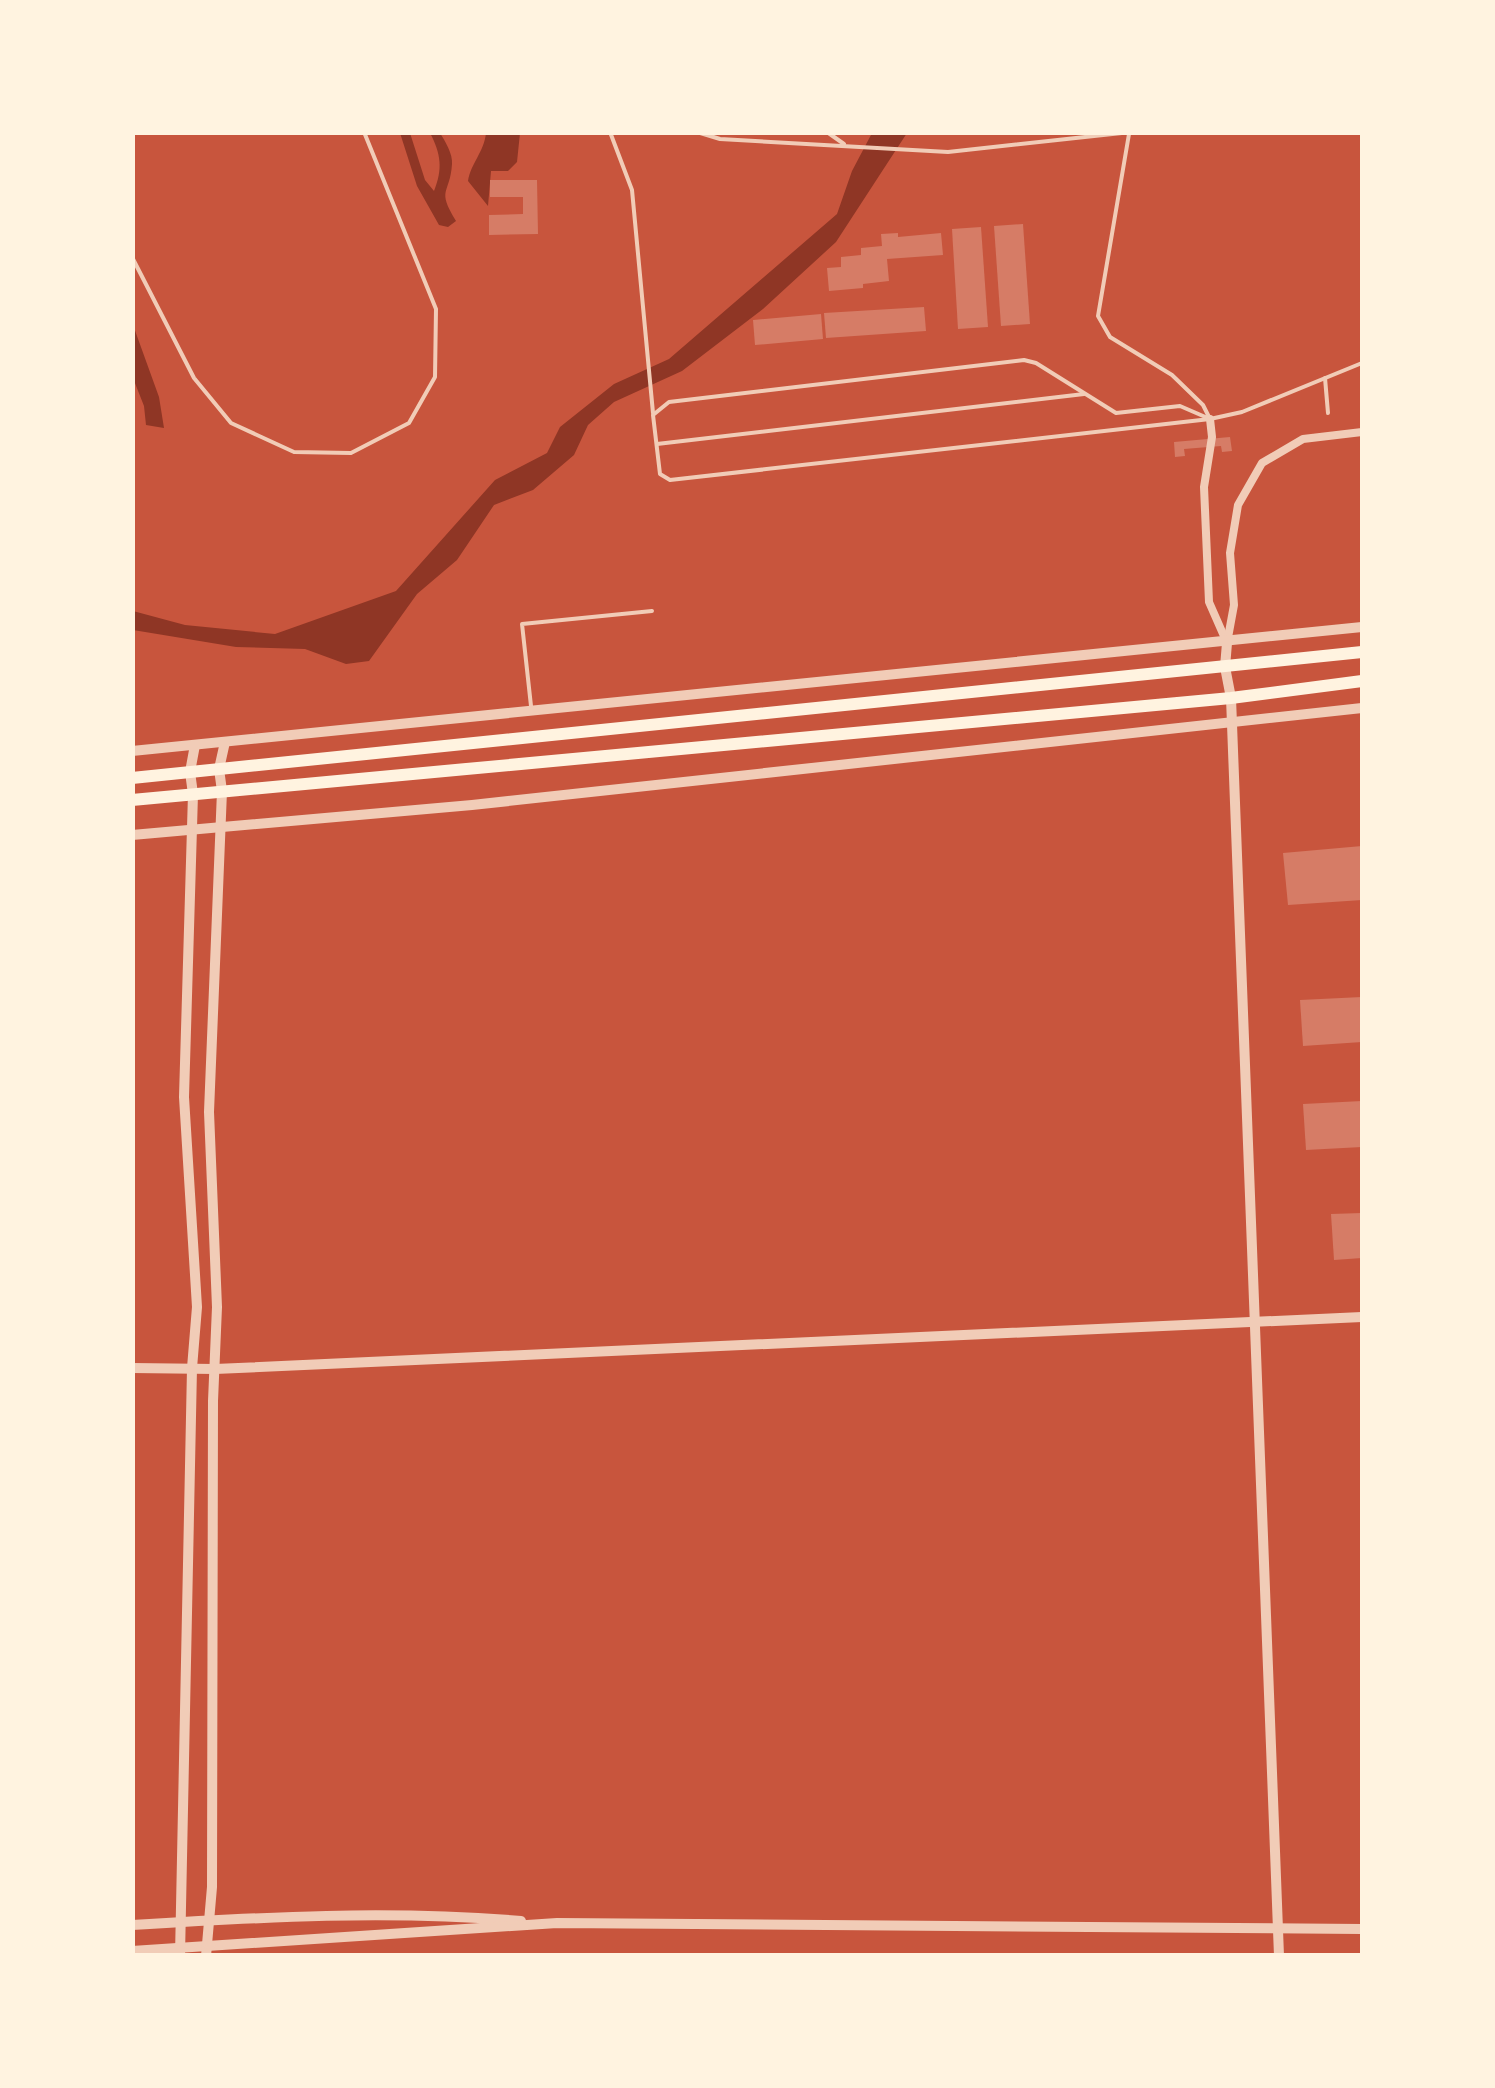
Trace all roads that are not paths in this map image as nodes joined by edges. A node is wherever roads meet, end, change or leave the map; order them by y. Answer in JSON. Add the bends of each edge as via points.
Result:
{"nodes":[{"id":1,"x":364,"y":132,"type":"edge"},
{"id":2,"x":610,"y":132,"type":"edge"},
{"id":3,"x":696,"y":132,"type":"edge"},
{"id":4,"x":827,"y":132,"type":"edge"},
{"id":5,"x":1130,"y":134,"type":"edge"},
{"id":6,"x":848,"y":146,"type":"junction"},
{"id":7,"x":132,"y":257,"type":"edge"},
{"id":8,"x":1362,"y":363,"type":"edge"},
{"id":9,"x":1325,"y":378,"type":"junction"},
{"id":10,"x":1085,"y":394,"type":"junction"},
{"id":11,"x":1328,"y":414,"type":"dead end"},
{"id":12,"x":653,"y":415,"type":"junction"},
{"id":13,"x":1210,"y":419,"type":"junction"},
{"id":14,"x":1362,"y":432,"type":"edge"},
{"id":15,"x":657,"y":444,"type":"junction"},
{"id":16,"x":652,"y":610,"type":"dead end"},
{"id":17,"x":1362,"y":627,"type":"edge"},
{"id":18,"x":1227,"y":643,"type":"junction"},
{"id":19,"x":1362,"y":652,"type":"edge"},
{"id":20,"x":1225,"y":667,"type":"junction"},
{"id":21,"x":1362,"y":681,"type":"edge"},
{"id":22,"x":1231,"y":698,"type":"junction"},
{"id":23,"x":1362,"y":708,"type":"edge"},
{"id":24,"x":531,"y":711,"type":"junction"},
{"id":25,"x":1231,"y":724,"type":"junction"},
{"id":26,"x":224,"y":742,"type":"junction"},
{"id":27,"x":195,"y":745,"type":"junction"},
{"id":28,"x":132,"y":751,"type":"edge"},
{"id":29,"x":219,"y":769,"type":"junction"},
{"id":30,"x":190,"y":772,"type":"junction"},
{"id":31,"x":132,"y":778,"type":"edge"},
{"id":32,"x":222,"y":791,"type":"junction"},
{"id":33,"x":194,"y":794,"type":"junction"},
{"id":34,"x":132,"y":800,"type":"edge"},
{"id":35,"x":221,"y":828,"type":"junction"},
{"id":36,"x":192,"y":830,"type":"junction"},
{"id":37,"x":132,"y":836,"type":"edge"},
{"id":38,"x":1362,"y":1317,"type":"edge"},
{"id":39,"x":1253,"y":1321,"type":"junction"},
{"id":40,"x":132,"y":1368,"type":"edge"},
{"id":41,"x":192,"y":1368,"type":"junction"},
{"id":42,"x":215,"y":1369,"type":"junction"},
{"id":43,"x":210,"y":1919,"type":"junction"},
{"id":44,"x":182,"y":1922,"type":"junction"},
{"id":45,"x":557,"y":1924,"type":"junction"},
{"id":46,"x":133,"y":1925,"type":"edge"},
{"id":47,"x":1278,"y":1928,"type":"junction"},
{"id":48,"x":1362,"y":1929,"type":"edge"},
{"id":49,"x":134,"y":1950,"type":"edge"},
{"id":50,"x":206,"y":1951,"type":"edge"},
{"id":51,"x":180,"y":1952,"type":"edge"},
{"id":52,"x":1280,"y":1956,"type":"edge"}],
"edges":[{"from":1,"to":7,"type":"lane","via":[[436,308],[436,377],[410,423],[350,453],[294,452],[231,423],[194,378]]},
{"from":2,"to":12,"type":"lane","via":[[632,190]]},
{"from":3,"to":6,"type":"lane"},
{"from":4,"to":6,"type":"lane"},
{"from":5,"to":6,"type":"lane","via":[[948,152]]},
{"from":5,"to":13,"type":"lane","via":[[1098,316],[1110,338],[1172,375]]},
{"from":8,"to":9,"type":"lane"},
{"from":9,"to":11,"type":"lane"},
{"from":9,"to":13,"type":"lane"},
{"from":10,"to":12,"type":"lane","via":[[1024,360],[669,402]]},
{"from":10,"to":13,"type":"lane","via":[[1116,414],[1180,406]]},
{"from":10,"to":15,"type":"lane"},
{"from":12,"to":15,"type":"lane"},
{"from":13,"to":15,"type":"lane","via":[[670,480],[660,474]]},
{"from":13,"to":18,"type":"street","via":[[1204,487],[1210,602]]},
{"from":14,"to":18,"type":"street","via":[[1303,439],[1262,463],[1238,505]]},
{"from":16,"to":24,"type":"lane","via":[[522,624]]},
{"from":17,"to":18,"type":"street"},
{"from":18,"to":20,"type":"street"},
{"from":18,"to":24,"type":"street"},
{"from":19,"to":20,"type":"main road"},
{"from":20,"to":22,"type":"street"},
{"from":20,"to":29,"type":"main road"},
{"from":21,"to":22,"type":"main road"},
{"from":22,"to":25,"type":"street"},
{"from":22,"to":32,"type":"main road"},
{"from":23,"to":25,"type":"street"},
{"from":24,"to":26,"type":"street"},
{"from":25,"to":35,"type":"street"},
{"from":25,"to":39,"type":"street"},
{"from":26,"to":27,"type":"street"},
{"from":26,"to":29,"type":"street"},
{"from":27,"to":28,"type":"street"},
{"from":27,"to":30,"type":"street"},
{"from":29,"to":30,"type":"main road"},
{"from":29,"to":32,"type":"street"},
{"from":30,"to":31,"type":"main road"},
{"from":30,"to":33,"type":"street"},
{"from":32,"to":33,"type":"main road"},
{"from":32,"to":35,"type":"street"},
{"from":33,"to":34,"type":"main road"},
{"from":33,"to":36,"type":"street"},
{"from":35,"to":36,"type":"street"},
{"from":35,"to":42,"type":"street","via":[[209,1112]]},
{"from":36,"to":37,"type":"street"},
{"from":36,"to":41,"type":"street","via":[[184,1097],[197,1307]]},
{"from":38,"to":39,"type":"street"},
{"from":39,"to":42,"type":"street"},
{"from":39,"to":47,"type":"street"},
{"from":40,"to":41,"type":"street"},
{"from":41,"to":42,"type":"street"},
{"from":41,"to":44,"type":"street"},
{"from":42,"to":43,"type":"street"},
{"from":43,"to":44,"type":"street"},
{"from":43,"to":45,"type":"street","via":[[435,1914]]},
{"from":43,"to":50,"type":"street"},
{"from":44,"to":46,"type":"street"},
{"from":44,"to":51,"type":"street"},
{"from":45,"to":47,"type":"street"},
{"from":45,"to":50,"type":"street"},
{"from":47,"to":48,"type":"street"},
{"from":47,"to":52,"type":"street"},
{"from":49,"to":51,"type":"street"},
{"from":50,"to":51,"type":"street"}]}
